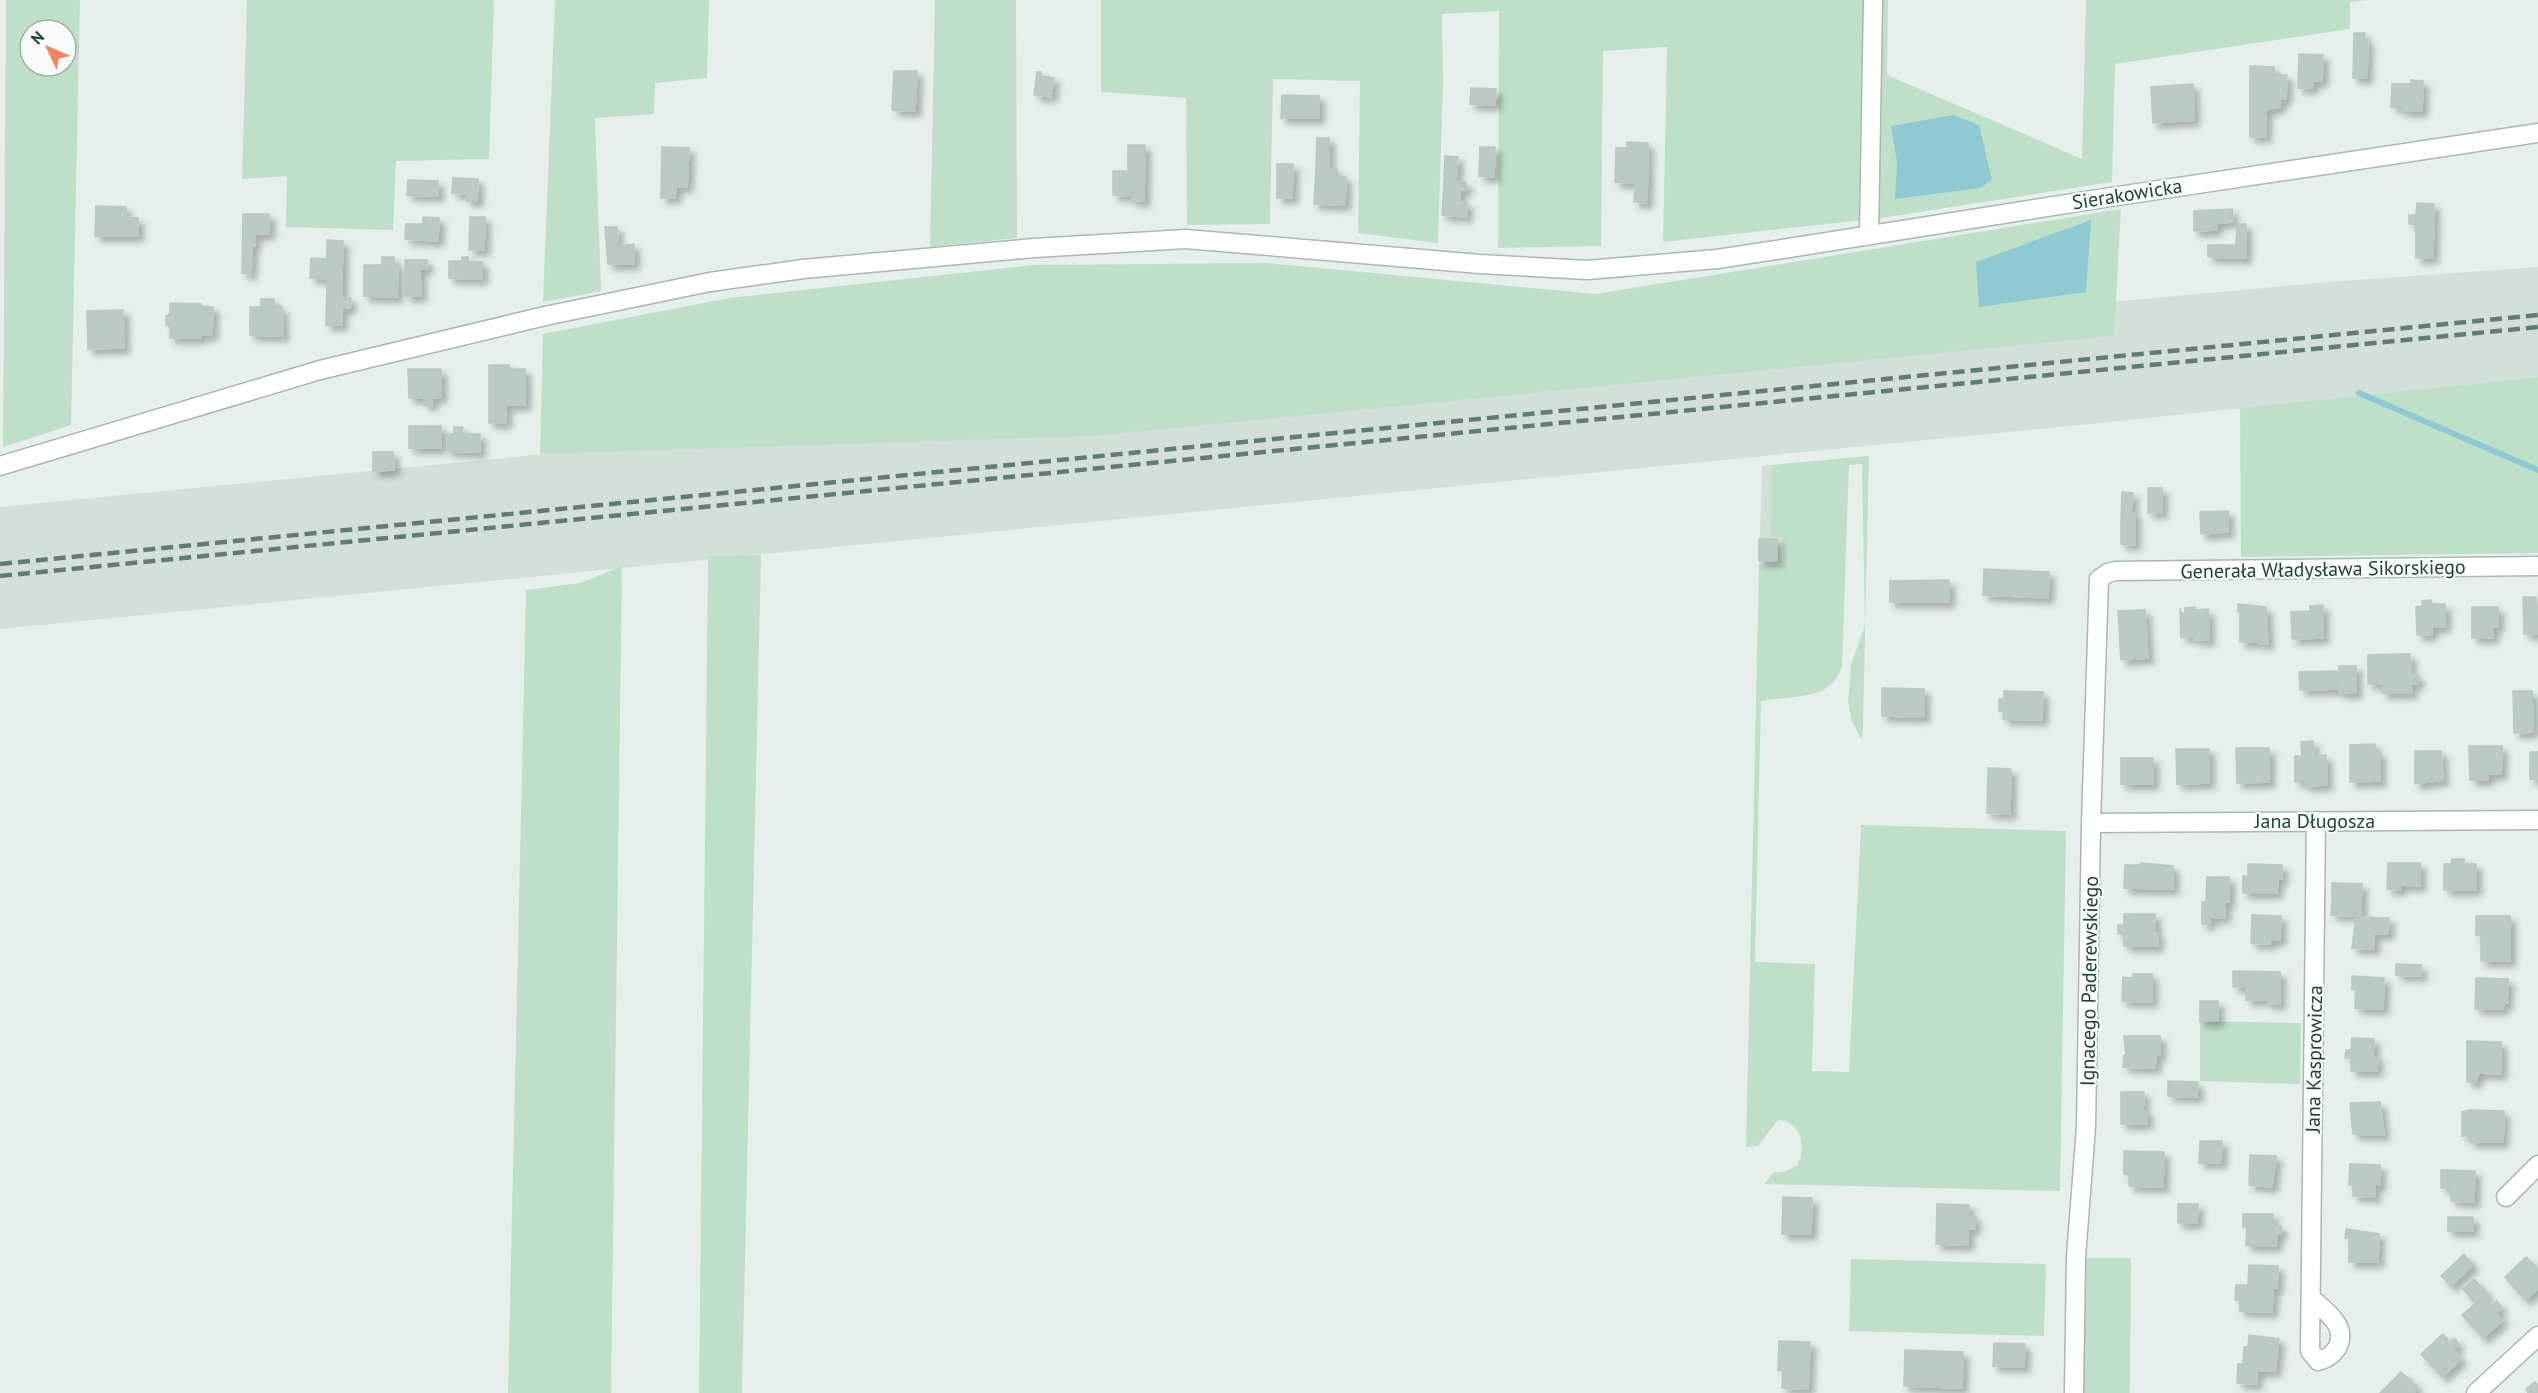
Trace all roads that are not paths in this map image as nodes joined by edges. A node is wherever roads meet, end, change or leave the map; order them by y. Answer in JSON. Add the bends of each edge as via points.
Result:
{"nodes":[{"id":1,"x":1873,"y":0,"type":"edge"},
{"id":2,"x":2538,"y":133,"type":"edge"},
{"id":3,"x":1869,"y":235,"type":"junction"},
{"id":4,"x":0,"y":466,"type":"edge"},
{"id":5,"x":2538,"y":566,"type":"edge"},
{"id":6,"x":2108,"y":573,"type":"joint"},
{"id":7,"x":2538,"y":820,"type":"edge"},
{"id":8,"x":2316,"y":821,"type":"junction"},
{"id":9,"x":2091,"y":823,"type":"junction"},
{"id":10,"x":2538,"y":1164,"type":"edge"},
{"id":11,"x":2506,"y":1197,"type":"dead end"},
{"id":12,"x":2311,"y":1298,"type":"dead end"},
{"id":13,"x":2538,"y":1336,"type":"edge"},
{"id":14,"x":2074,"y":1393,"type":"edge"},
{"id":15,"x":2476,"y":1393,"type":"edge"}],
"edges":[{"from":1,"to":3,"type":"street"},
{"from":2,"to":3,"type":"street","name":"Sierakowicka"},
{"from":3,"to":4,"type":"street","name":"Sierakowicka","via":[[1717,259],[1587,270],[1186,239],[803,269],[710,282],[578,309],[320,370]]},
{"from":5,"to":6,"type":"street","name":"Generała Władysława Sikorskiego"},
{"from":6,"to":9,"type":"street","name":"Ignacego Paderewskiego","via":[[2097,585]]},
{"from":7,"to":8,"type":"street","name":"Jana Długosza"},
{"from":8,"to":9,"type":"street","name":"Jana Długosza"},
{"from":8,"to":12,"type":"street","name":"Jana Kasprowicza"},
{"from":9,"to":14,"type":"street","name":"Ignacego Paderewskiego","via":[[2086,1127],[2076,1257]]},
{"from":10,"to":11,"type":"street"},
{"from":13,"to":15,"type":"street"}]}
